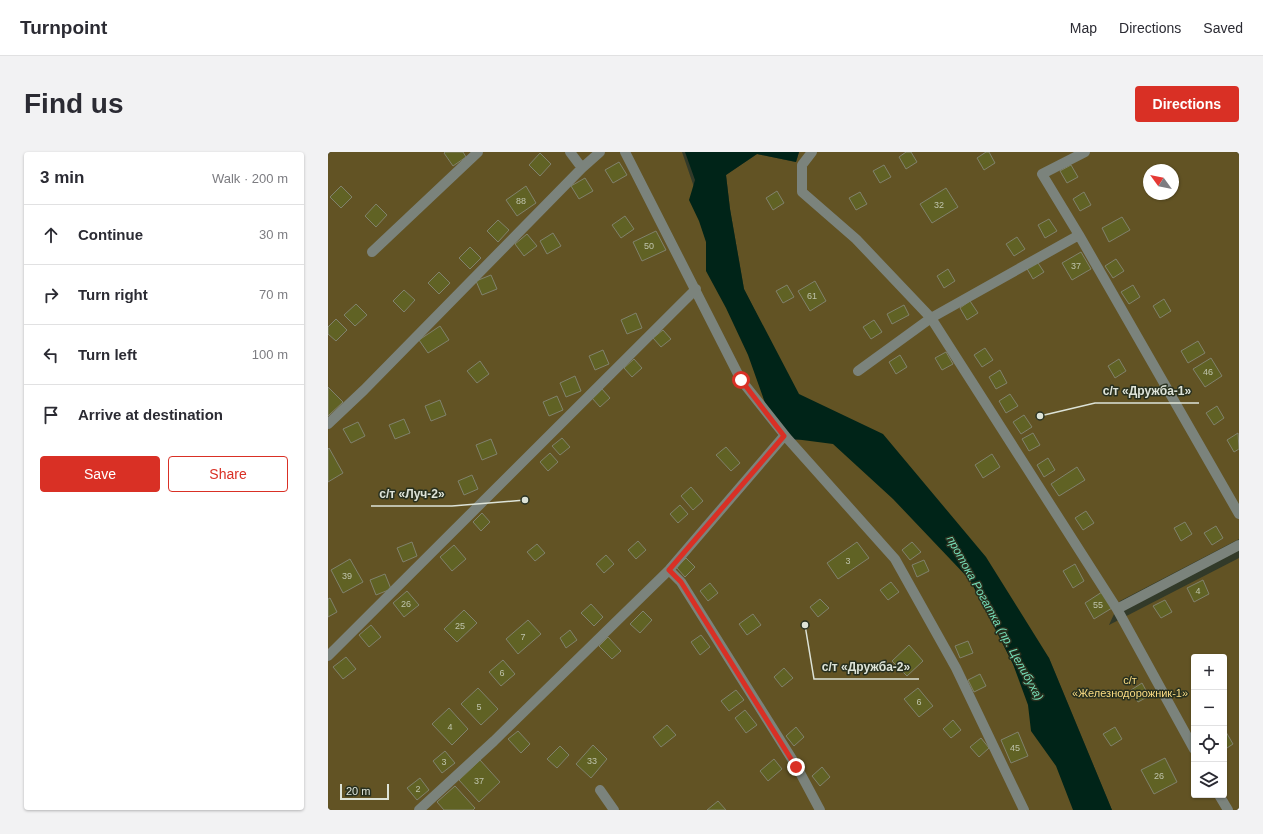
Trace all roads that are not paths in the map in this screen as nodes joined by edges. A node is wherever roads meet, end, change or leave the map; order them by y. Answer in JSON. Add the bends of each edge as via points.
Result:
{"nodes":[{"id":1,"x":478,"y":152,"type":"edge"},
{"id":2,"x":570,"y":152,"type":"edge"},
{"id":3,"x":600,"y":152,"type":"edge"},
{"id":4,"x":625,"y":152,"type":"edge"},
{"id":5,"x":812,"y":152,"type":"edge"},
{"id":6,"x":1084,"y":152,"type":"edge"},
{"id":7,"x":582,"y":168,"type":"junction"},
{"id":8,"x":1079,"y":235,"type":"junction"},
{"id":9,"x":372,"y":252,"type":"dead end"},
{"id":10,"x":696,"y":289,"type":"junction"},
{"id":11,"x":931,"y":318,"type":"junction"},
{"id":12,"x":858,"y":371,"type":"dead end"},
{"id":13,"x":328,"y":424,"type":"edge"},
{"id":14,"x":784,"y":436,"type":"junction"},
{"id":15,"x":1239,"y":514,"type":"edge"},
{"id":16,"x":1239,"y":545,"type":"edge"},
{"id":17,"x":669,"y":570,"type":"junction"},
{"id":18,"x":1117,"y":609,"type":"junction"},
{"id":19,"x":328,"y":656,"type":"edge"},
{"id":20,"x":1191,"y":744,"type":"edge"},
{"id":21,"x":600,"y":790,"type":"dead end"},
{"id":22,"x":1221,"y":798,"type":"edge"},
{"id":23,"x":419,"y":810,"type":"edge"},
{"id":24,"x":614,"y":810,"type":"edge"},
{"id":25,"x":820,"y":810,"type":"edge"},
{"id":26,"x":1024,"y":810,"type":"edge"},
{"id":27,"x":1228,"y":810,"type":"edge"}],
"edges":[{"from":1,"to":9,"type":"street"},
{"from":2,"to":7,"type":"street"},
{"from":3,"to":7,"type":"street"},
{"from":4,"to":10,"type":"street"},
{"from":5,"to":11,"type":"street","via":[[802,165],[802,192],[856,239]]},
{"from":6,"to":8,"type":"street","via":[[1042,174]]},
{"from":7,"to":13,"type":"street"},
{"from":8,"to":11,"type":"street"},
{"from":8,"to":15,"type":"street"},
{"from":10,"to":14,"type":"street","via":[[741,380]]},
{"from":10,"to":19,"type":"street"},
{"from":11,"to":12,"type":"street"},
{"from":11,"to":18,"type":"street"},
{"from":14,"to":17,"type":"street"},
{"from":14,"to":26,"type":"street","via":[[895,558],[956,668]]},
{"from":16,"to":18,"type":"street"},
{"from":17,"to":23,"type":"street","via":[[494,741]]},
{"from":17,"to":25,"type":"street","via":[[690,596]]},
{"from":18,"to":20,"type":"street"},
{"from":21,"to":24,"type":"street"},
{"from":22,"to":27,"type":"street"}]}
